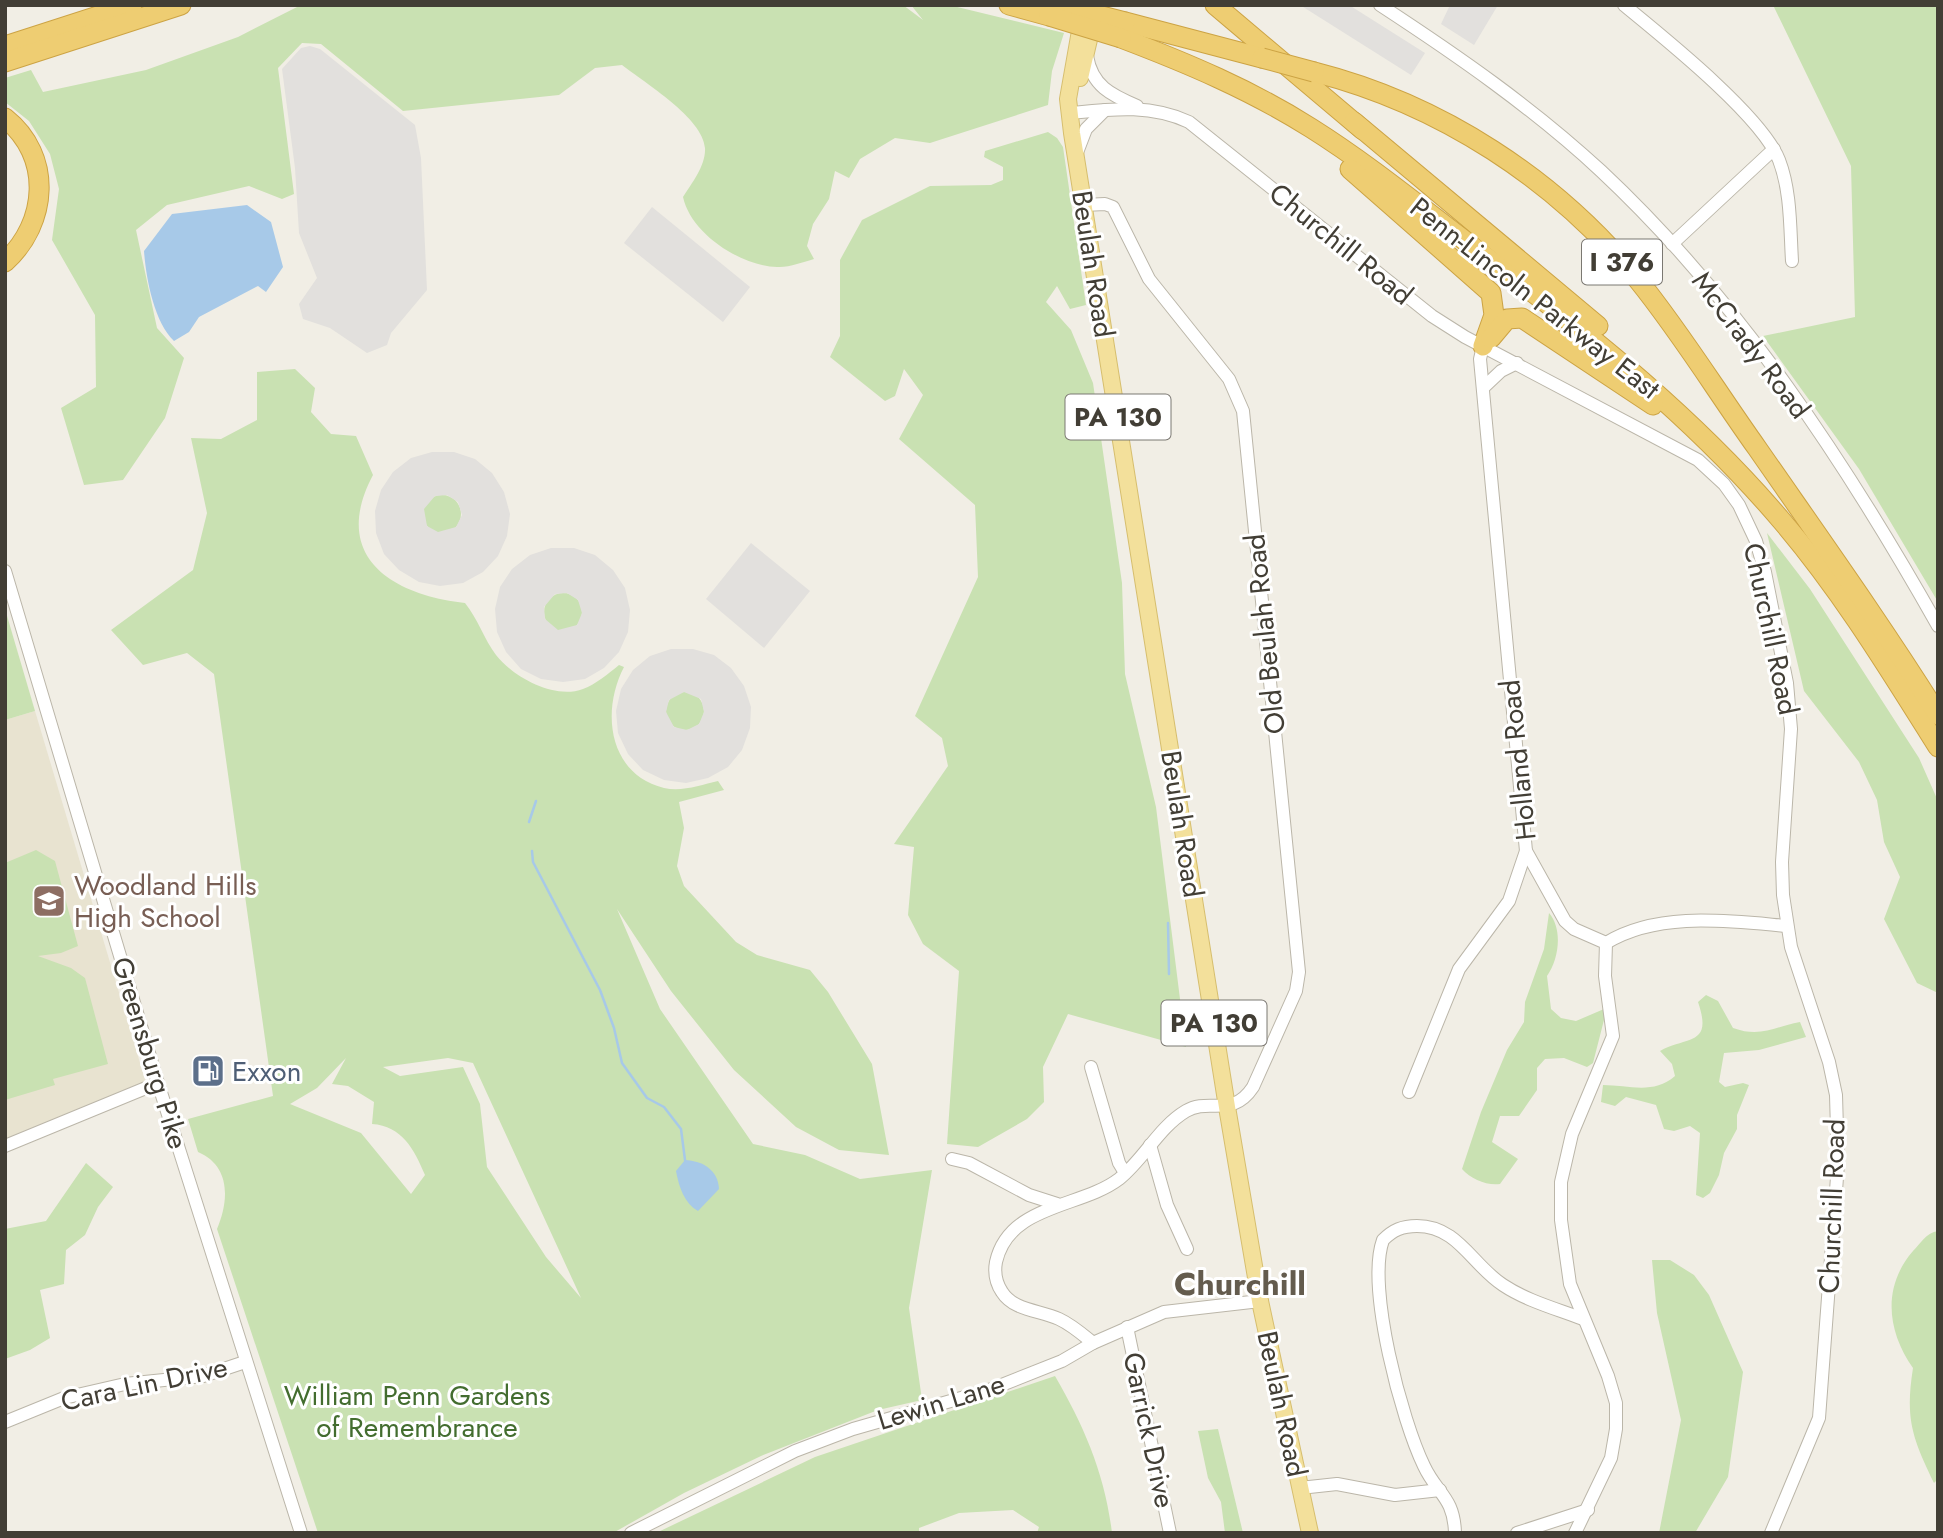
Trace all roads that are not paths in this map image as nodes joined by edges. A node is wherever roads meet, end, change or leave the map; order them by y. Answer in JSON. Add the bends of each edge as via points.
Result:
{"nodes":[{"id":1,"x":132,"y":5,"type":"edge"},
{"id":2,"x":181,"y":5,"type":"edge"},
{"id":3,"x":1009,"y":5,"type":"edge"},
{"id":4,"x":1085,"y":5,"type":"edge"},
{"id":5,"x":1097,"y":5,"type":"edge"},
{"id":6,"x":1215,"y":5,"type":"edge"},
{"id":7,"x":1380,"y":5,"type":"edge"},
{"id":8,"x":1624,"y":5,"type":"edge"},
{"id":9,"x":1054,"y":10,"type":"edge"},
{"id":10,"x":1123,"y":30,"type":"junction"},
{"id":11,"x":5,"y":46,"type":"edge"},
{"id":12,"x":1086,"y":50,"type":"junction"},
{"id":13,"x":5,"y":62,"type":"edge"},
{"id":14,"x":1144,"y":109,"type":"junction"},
{"id":15,"x":1105,"y":110,"type":"junction"},
{"id":16,"x":1071,"y":113,"type":"junction"},
{"id":17,"x":1289,"y":115,"type":"junction"},
{"id":18,"x":5,"y":118,"type":"edge"},
{"id":19,"x":1354,"y":122,"type":"junction"},
{"id":20,"x":1774,"y":149,"type":"junction"},
{"id":21,"x":1076,"y":155,"type":"junction"},
{"id":22,"x":1084,"y":205,"type":"junction"},
{"id":23,"x":1672,"y":244,"type":"junction"},
{"id":24,"x":1792,"y":261,"type":"dead end"},
{"id":25,"x":5,"y":262,"type":"edge"},
{"id":26,"x":1570,"y":320,"type":"junction"},
{"id":27,"x":1483,"y":346,"type":"junction"},
{"id":28,"x":1517,"y":363,"type":"junction"},
{"id":29,"x":1483,"y":388,"type":"junction"},
{"id":30,"x":1709,"y":443,"type":"junction"},
{"id":31,"x":1836,"y":562,"type":"junction"},
{"id":32,"x":5,"y":571,"type":"edge"},
{"id":33,"x":1938,"y":626,"type":"edge"},
{"id":34,"x":1938,"y":715,"type":"edge"},
{"id":35,"x":1938,"y":747,"type":"edge"},
{"id":36,"x":1525,"y":851,"type":"junction"},
{"id":37,"x":1787,"y":926,"type":"junction"},
{"id":38,"x":1606,"y":943,"type":"junction"},
{"id":39,"x":1091,"y":1066,"type":"dead end"},
{"id":40,"x":158,"y":1083,"type":"junction"},
{"id":41,"x":1409,"y":1092,"type":"dead end"},
{"id":42,"x":1227,"y":1107,"type":"junction"},
{"id":43,"x":1150,"y":1145,"type":"junction"},
{"id":44,"x":5,"y":1146,"type":"edge"},
{"id":45,"x":952,"y":1159,"type":"dead end"},
{"id":46,"x":1125,"y":1173,"type":"junction"},
{"id":47,"x":1058,"y":1204,"type":"junction"},
{"id":48,"x":1187,"y":1249,"type":"dead end"},
{"id":49,"x":1261,"y":1301,"type":"junction"},
{"id":50,"x":1583,"y":1319,"type":"junction"},
{"id":51,"x":1127,"y":1328,"type":"junction"},
{"id":52,"x":1093,"y":1343,"type":"junction"},
{"id":53,"x":245,"y":1362,"type":"junction"},
{"id":54,"x":5,"y":1422,"type":"edge"},
{"id":55,"x":1300,"y":1488,"type":"junction"},
{"id":56,"x":1440,"y":1490,"type":"junction"},
{"id":57,"x":1588,"y":1510,"type":"junction"},
{"id":58,"x":301,"y":1533,"type":"edge"},
{"id":59,"x":631,"y":1533,"type":"edge"},
{"id":60,"x":1170,"y":1533,"type":"edge"},
{"id":61,"x":1310,"y":1533,"type":"edge"},
{"id":62,"x":1455,"y":1533,"type":"edge"},
{"id":63,"x":1517,"y":1533,"type":"edge"},
{"id":64,"x":1575,"y":1533,"type":"edge"},
{"id":65,"x":1771,"y":1533,"type":"edge"}],
"edges":[{"from":1,"to":11,"type":"highway"},
{"from":2,"to":13,"type":"highway"},
{"from":3,"to":9,"type":"highway","name":"Penn-Lincoln Parkway East","number":"I 376"},
{"from":4,"to":16,"type":"main road","name":"Beulah Road","number":"PA 130","via":[[1071,71]]},
{"from":5,"to":12,"type":"main road","name":"Beulah Road","number":"PA 130"},
{"from":6,"to":19,"type":"highway"},
{"from":7,"to":23,"type":"street","name":"McCrady Road","via":[[1540,118],[1602,172]]},
{"from":8,"to":20,"type":"street","via":[[1715,85]]},
{"from":9,"to":10,"type":"highway","name":"Penn-Lincoln Parkway East","number":"I 376","bridge":true},
{"from":10,"to":17,"type":"highway","name":"Penn-Lincoln Parkway East","number":"I 376"},
{"from":10,"to":31,"type":"highway","name":"Penn-Lincoln Parkway East","number":"I 376","bridge":true,"via":[[1262,58],[1381,93],[1449,125],[1522,171],[1574,213],[1649,294]]},
{"from":12,"to":14,"type":"street","via":[[1099,84],[1112,96]]},
{"from":12,"to":16,"type":"main road","name":"Beulah Road","number":"PA 130"},
{"from":14,"to":15,"type":"street","name":"Churchill Road"},
{"from":14,"to":27,"type":"street","name":"Churchill Road","via":[[1167,113],[1199,128],[1410,301]]},
{"from":15,"to":16,"type":"street","name":"Churchill Road"},
{"from":15,"to":21,"type":"street","via":[[1086,129]]},
{"from":16,"to":21,"type":"main road","name":"Beulah Road","number":"PA 130"},
{"from":17,"to":26,"type":"highway","name":"Penn-Lincoln Parkway East","number":"I 376","via":[[1352,155]]},
{"from":17,"to":27,"type":"highway","via":[[1491,293],[1494,315]]},
{"from":18,"to":25,"type":"highway","via":[[30,148],[39,191],[29,233]]},
{"from":19,"to":26,"type":"highway"},
{"from":19,"to":31,"type":"highway","via":[[1694,410],[1768,484]]},
{"from":20,"to":23,"type":"street"},
{"from":20,"to":24,"type":"street","via":[[1786,186]]},
{"from":21,"to":22,"type":"main road","name":"Beulah Road","number":"PA 130"},
{"from":22,"to":42,"type":"main road","name":"Beulah Road","number":"PA 130"},
{"from":22,"to":42,"type":"street","name":"Old Beulah Road","via":[[1113,207],[1144,272],[1229,379],[1243,411],[1299,972],[1296,991],[1253,1087]]},
{"from":23,"to":33,"type":"street","name":"McCrady Road","via":[[1748,336],[1846,474]]},
{"from":26,"to":30,"type":"highway","name":"Penn-Lincoln Parkway East","number":"I 376"},
{"from":27,"to":28,"type":"street","name":"Churchill Road"},
{"from":27,"to":29,"type":"street","name":"Holland Road"},
{"from":27,"to":30,"type":"highway","via":[[1507,319],[1522,318]]},
{"from":28,"to":29,"type":"street","via":[[1501,370]]},
{"from":28,"to":37,"type":"street","name":"Churchill Road","via":[[1690,454],[1724,484],[1745,516],[1765,572],[1790,706],[1782,862]]},
{"from":29,"to":36,"type":"street","name":"Holland Road"},
{"from":30,"to":35,"type":"highway","name":"Penn-Lincoln Parkway East","number":"I 376","via":[[1815,563]]},
{"from":31,"to":34,"type":"highway","name":"Penn-Lincoln Parkway East","number":"I 376"},
{"from":32,"to":40,"type":"street","name":"Greensburg Pike"},
{"from":36,"to":38,"type":"street","name":"Holland Road","via":[[1565,921]]},
{"from":36,"to":41,"type":"street","via":[[1509,901],[1459,969]]},
{"from":37,"to":38,"type":"street","via":[[1692,922],[1647,926]]},
{"from":37,"to":65,"type":"street","name":"Churchill Road","via":[[1829,1062],[1836,1095],[1839,1164],[1819,1418]]},
{"from":38,"to":50,"type":"street","via":[[1613,1036],[1572,1134],[1561,1182],[1570,1284]]},
{"from":39,"to":46,"type":"street"},
{"from":40,"to":44,"type":"street"},
{"from":40,"to":53,"type":"street","name":"Greensburg Pike"},
{"from":42,"to":43,"type":"street","via":[[1189,1109]]},
{"from":42,"to":49,"type":"main road","name":"Beulah Road","number":"PA 130"},
{"from":43,"to":46,"type":"street"},
{"from":43,"to":48,"type":"street","via":[[1167,1205]]},
{"from":45,"to":47,"type":"street"},
{"from":46,"to":47,"type":"street","via":[[1108,1186]]},
{"from":47,"to":52,"type":"street","via":[[1010,1234],[1000,1249],[996,1283],[1013,1304],[1057,1318]]},
{"from":49,"to":51,"type":"street","name":"Lewin Lane","via":[[1164,1312]]},
{"from":49,"to":55,"type":"main road","name":"Beulah Road","number":"PA 130"},
{"from":50,"to":56,"type":"street","via":[[1504,1286],[1438,1228],[1399,1228],[1383,1240],[1379,1299],[1388,1342],[1415,1446]]},
{"from":50,"to":57,"type":"street","via":[[1597,1345],[1616,1403],[1611,1458]]},
{"from":51,"to":52,"type":"street","name":"Lewin Lane"},
{"from":51,"to":60,"type":"street","name":"Garrick Drive"},
{"from":52,"to":59,"type":"street","name":"Lewin Lane","via":[[1062,1361],[989,1390],[853,1429],[795,1451]]},
{"from":53,"to":54,"type":"street","name":"Cara Lin Drive","via":[[203,1376],[125,1384],[64,1398]]},
{"from":53,"to":58,"type":"street","name":"Greensburg Pike"},
{"from":55,"to":56,"type":"street","via":[[1337,1485],[1395,1495]]},
{"from":55,"to":61,"type":"main road","name":"Beulah Road","number":"PA 130"},
{"from":56,"to":62,"type":"street","via":[[1451,1506]]},
{"from":57,"to":63,"type":"street"},
{"from":57,"to":64,"type":"street"}]}
